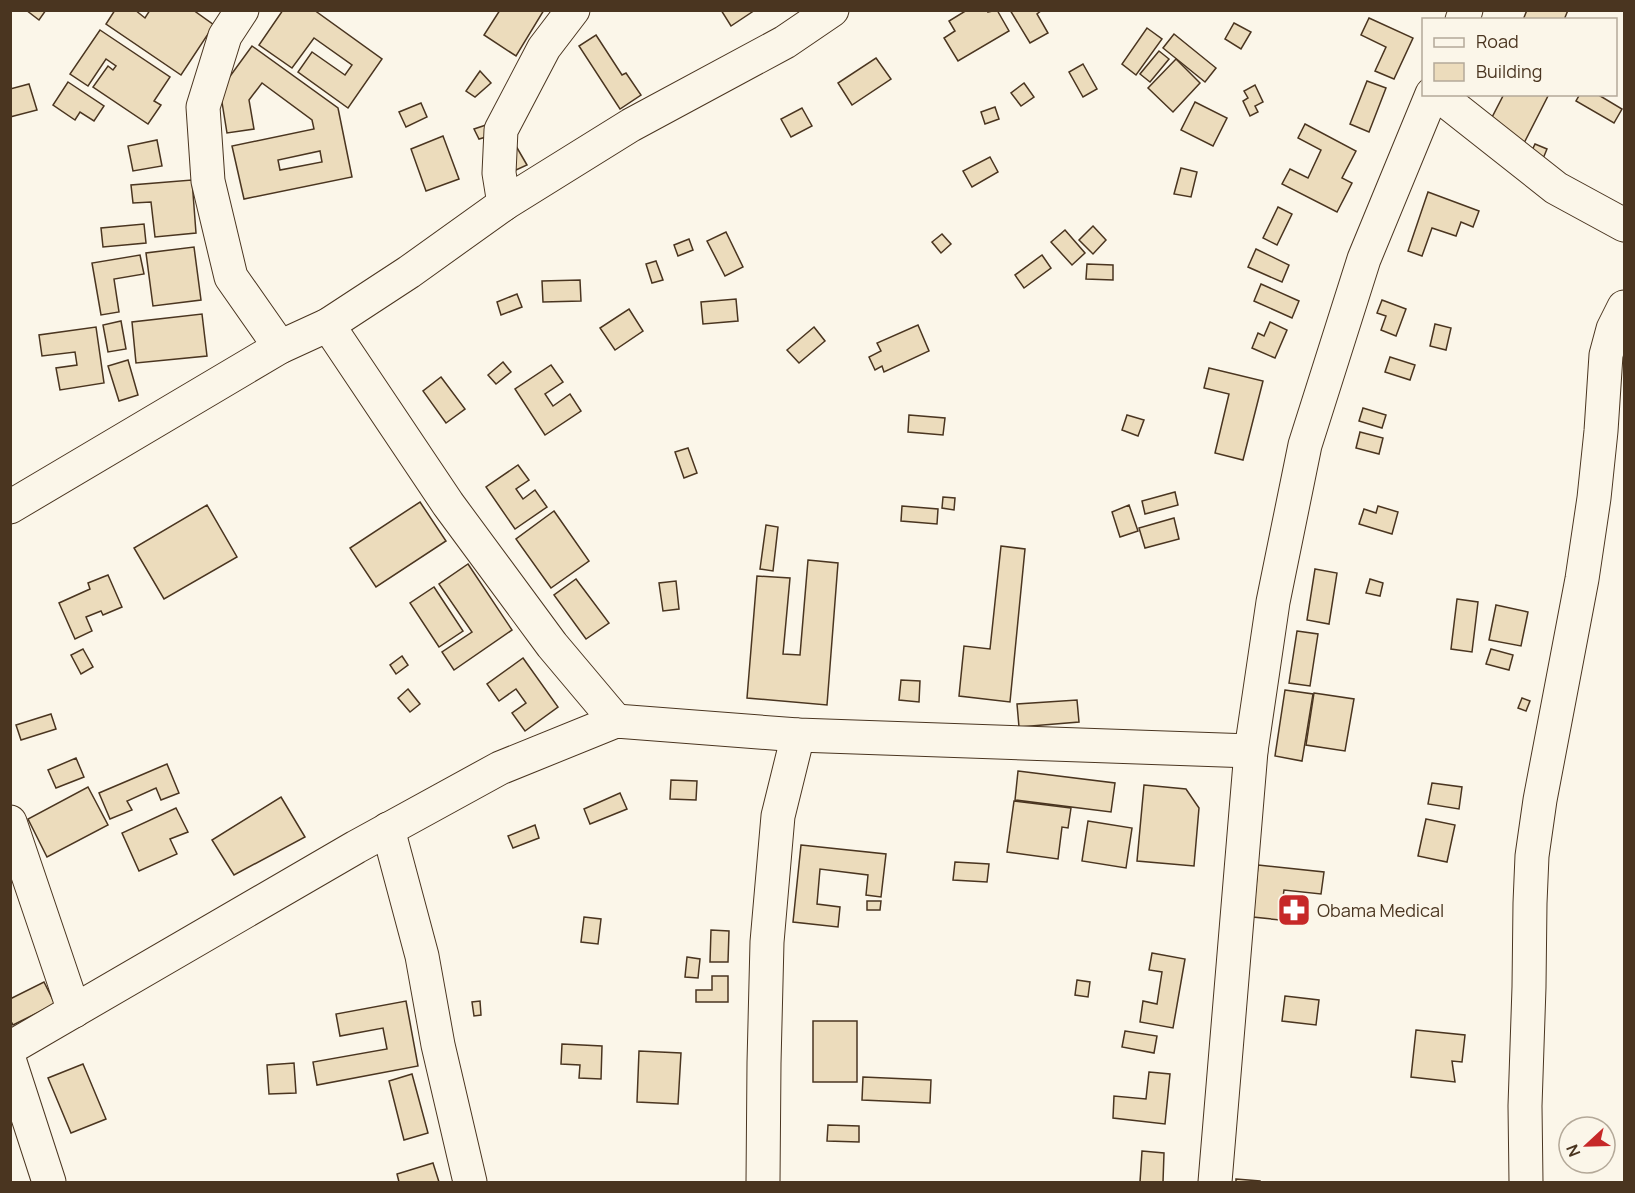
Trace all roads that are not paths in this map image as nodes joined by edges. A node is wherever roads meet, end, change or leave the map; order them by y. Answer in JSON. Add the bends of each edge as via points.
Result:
{"nodes":[{"id":1,"x":242,"y":10,"type":"edge"},
{"id":2,"x":573,"y":10,"type":"edge"},
{"id":3,"x":832,"y":10,"type":"edge"},
{"id":4,"x":1431,"y":96,"type":"edge"},
{"id":5,"x":1440,"y":96,"type":"edge"},
{"id":6,"x":504,"y":204,"type":"junction"},
{"id":7,"x":1624,"y":225,"type":"edge"},
{"id":8,"x":1624,"y":307,"type":"edge"},
{"id":9,"x":328,"y":325,"type":"junction"},
{"id":10,"x":280,"y":347,"type":"junction"},
{"id":11,"x":10,"y":507,"type":"edge"},
{"id":12,"x":616,"y":721,"type":"junction"},
{"id":13,"x":798,"y":735,"type":"junction"},
{"id":14,"x":1251,"y":751,"type":"junction"},
{"id":15,"x":10,"y":822,"type":"edge"},
{"id":16,"x":388,"y":829,"type":"junction"},
{"id":17,"x":74,"y":1011,"type":"junction"},
{"id":18,"x":10,"y":1048,"type":"edge"},
{"id":19,"x":10,"y":1062,"type":"edge"},
{"id":20,"x":50,"y":1182,"type":"edge"},
{"id":21,"x":470,"y":1182,"type":"edge"},
{"id":22,"x":764,"y":1182,"type":"edge"},
{"id":23,"x":1215,"y":1182,"type":"edge"},
{"id":24,"x":1526,"y":1182,"type":"edge"}],
"edges":[{"from":1,"to":10,"type":"street","via":[[225,36],[202,107],[208,181],[231,277]]},
{"from":2,"to":6,"type":"street","via":[[544,48],[501,130],[499,173]]},
{"from":3,"to":6,"type":"street","via":[[785,42],[631,125]]},
{"from":4,"to":14,"type":"street","via":[[1364,259],[1305,445],[1273,602]]},
{"from":5,"to":7,"type":"street","via":[[1556,188]]},
{"from":6,"to":9,"type":"street"},
{"from":8,"to":24,"type":"street","via":[[1606,355],[1586,556],[1532,856]]},
{"from":9,"to":10,"type":"street"},
{"from":9,"to":12,"type":"street","via":[[448,504],[552,645]]},
{"from":10,"to":11,"type":"street"},
{"from":12,"to":13,"type":"street"},
{"from":12,"to":16,"type":"street","via":[[500,768]]},
{"from":13,"to":14,"type":"street"},
{"from":13,"to":22,"type":"street","via":[[778,816],[767,942]]},
{"from":14,"to":23,"type":"street"},
{"from":15,"to":17,"type":"street"},
{"from":16,"to":17,"type":"street"},
{"from":16,"to":21,"type":"street","via":[[422,956],[438,1046]]},
{"from":17,"to":18,"type":"street"},
{"from":19,"to":20,"type":"street"}]}
